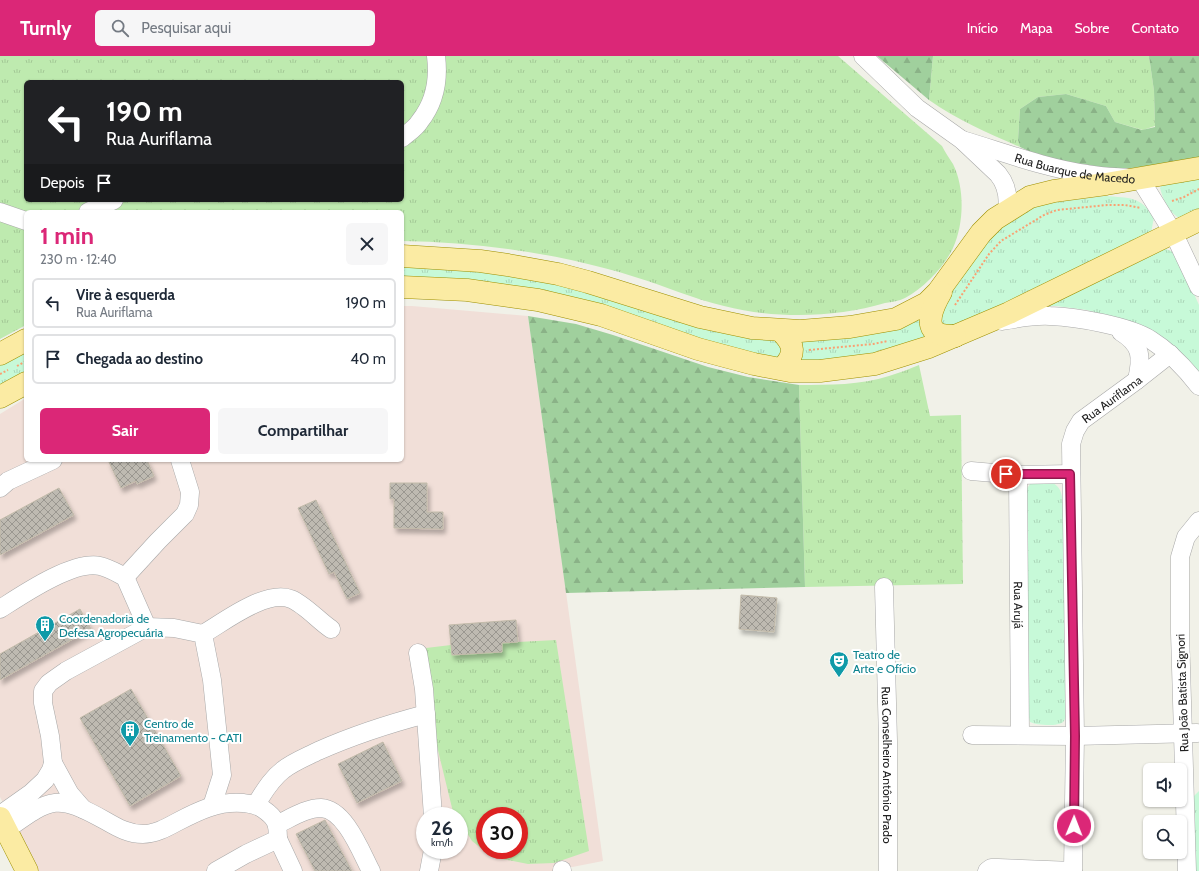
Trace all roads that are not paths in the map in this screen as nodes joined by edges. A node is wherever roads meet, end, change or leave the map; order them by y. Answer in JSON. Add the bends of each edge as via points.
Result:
{"nodes":[{"id":1,"x":436,"y":56,"type":"edge"},
{"id":2,"x":864,"y":56,"type":"edge"},
{"id":3,"x":404,"y":136,"type":"edge"},
{"id":4,"x":962,"y":140,"type":"junction"},
{"id":5,"x":1199,"y":168,"type":"edge"},
{"id":6,"x":1140,"y":179,"type":"junction"},
{"id":7,"x":110,"y":202,"type":"edge"},
{"id":8,"x":92,"y":210,"type":"edge"},
{"id":9,"x":1007,"y":210,"type":"junction"},
{"id":10,"x":0,"y":212,"type":"edge"},
{"id":11,"x":24,"y":220,"type":"edge"},
{"id":12,"x":1191,"y":225,"type":"edge"},
{"id":13,"x":404,"y":256,"type":"edge"},
{"id":14,"x":948,"y":279,"type":"junction"},
{"id":15,"x":404,"y":287,"type":"edge"},
{"id":16,"x":1199,"y":287,"type":"edge"},
{"id":17,"x":1102,"y":323,"type":"junction"},
{"id":18,"x":978,"y":326,"type":"junction"},
{"id":19,"x":782,"y":331,"type":"junction"},
{"id":20,"x":955,"y":336,"type":"junction"},
{"id":21,"x":24,"y":341,"type":"edge"},
{"id":22,"x":0,"y":354,"type":"edge"},
{"id":23,"x":1170,"y":354,"type":"junction"},
{"id":24,"x":787,"y":360,"type":"junction"},
{"id":25,"x":1137,"y":380,"type":"junction"},
{"id":26,"x":1197,"y":382,"type":"edge"},
{"id":27,"x":24,"y":384,"type":"edge"},
{"id":28,"x":0,"y":397,"type":"edge"},
{"id":29,"x":48,"y":462,"type":"edge"},
{"id":30,"x":181,"y":462,"type":"edge"},
{"id":31,"x":971,"y":471,"type":"dead end"},
{"id":32,"x":1070,"y":474,"type":"junction"},
{"id":33,"x":1018,"y":475,"type":"junction"},
{"id":34,"x":0,"y":488,"type":"edge"},
{"id":35,"x":1199,"y":521,"type":"edge"},
{"id":36,"x":125,"y":577,"type":"junction"},
{"id":37,"x":884,"y":588,"type":"dead end"},
{"id":38,"x":0,"y":609,"type":"edge"},
{"id":39,"x":147,"y":627,"type":"junction"},
{"id":40,"x":331,"y":629,"type":"dead end"},
{"id":41,"x":203,"y":634,"type":"junction"},
{"id":42,"x":418,"y":653,"type":"dead end"},
{"id":43,"x":426,"y":714,"type":"junction"},
{"id":44,"x":972,"y":735,"type":"dead end"},
{"id":45,"x":1020,"y":735,"type":"junction"},
{"id":46,"x":1193,"y":735,"type":"edge"},
{"id":47,"x":1075,"y":736,"type":"junction"},
{"id":48,"x":53,"y":763,"type":"junction"},
{"id":49,"x":1192,"y":783,"type":"edge"},
{"id":50,"x":256,"y":804,"type":"junction"},
{"id":51,"x":212,"y":806,"type":"junction"},
{"id":52,"x":433,"y":807,"type":"edge"},
{"id":53,"x":82,"y":809,"type":"junction"},
{"id":54,"x":2,"y":827,"type":"edge"},
{"id":55,"x":278,"y":832,"type":"junction"},
{"id":56,"x":431,"y":859,"type":"edge"},
{"id":57,"x":21,"y":871,"type":"edge"},
{"id":58,"x":27,"y":871,"type":"edge"},
{"id":59,"x":216,"y":871,"type":"edge"},
{"id":60,"x":293,"y":871,"type":"edge"},
{"id":61,"x":371,"y":871,"type":"edge"},
{"id":62,"x":429,"y":871,"type":"edge"},
{"id":63,"x":888,"y":871,"type":"edge"},
{"id":64,"x":987,"y":871,"type":"edge"},
{"id":65,"x":1073,"y":871,"type":"edge"},
{"id":66,"x":1187,"y":871,"type":"edge"}],
"edges":[{"from":1,"to":3,"type":"street","via":[[436,88],[429,108],[420,122]]},
{"from":2,"to":4,"type":"street","via":[[917,108]]},
{"from":4,"to":6,"type":"street","name":"Rua Buarque de Macedo","via":[[1065,170]]},
{"from":4,"to":9,"type":"street","via":[[1003,180],[1008,199]]},
{"from":5,"to":6,"type":"main road"},
{"from":6,"to":9,"type":"main road","via":[[1054,191],[1030,197]]},
{"from":6,"to":12,"type":"street","name":"Rua Buarque de Macedo","via":[[1157,206]]},
{"from":7,"to":8,"type":"street"},
{"from":9,"to":14,"type":"main road","via":[[981,233]]},
{"from":10,"to":11,"type":"street"},
{"from":12,"to":16,"type":"street","name":"Rua Buarque de Macedo"},
{"from":12,"to":18,"type":"main road"},
{"from":13,"to":19,"type":"main road","via":[[472,260],[533,269],[588,282],[700,317],[752,328]]},
{"from":14,"to":19,"type":"main road","via":[[927,303],[896,319],[850,327]]},
{"from":14,"to":20,"type":"main road","via":[[933,308],[930,320],[937,333]]},
{"from":15,"to":24,"type":"main road","via":[[467,290],[538,300],[601,315],[698,349],[754,364]]},
{"from":17,"to":18,"type":"street","via":[[1051,316],[1021,317]]},
{"from":17,"to":23,"type":"street","via":[[1149,339]]},
{"from":17,"to":25,"type":"street","via":[[1132,339],[1140,350]]},
{"from":18,"to":20,"type":"main road"},
{"from":19,"to":24,"type":"main road","via":[[790,340]]},
{"from":20,"to":24,"type":"main road","via":[[875,364],[820,371]]},
{"from":21,"to":22,"type":"main road"},
{"from":23,"to":25,"type":"street","name":"Rua Auriflama"},
{"from":23,"to":26,"type":"street"},
{"from":25,"to":32,"type":"street","name":"Rua Auriflama","via":[[1081,421],[1074,431],[1071,444]]},
{"from":27,"to":28,"type":"main road"},
{"from":29,"to":34,"type":"street","via":[[8,481]]},
{"from":30,"to":36,"type":"street","via":[[190,492],[185,514]]},
{"from":31,"to":33,"type":"street"},
{"from":32,"to":33,"type":"street"},
{"from":32,"to":47,"type":"street","name":"Rua Auriflama"},
{"from":33,"to":45,"type":"street","name":"Rua Arujá"},
{"from":35,"to":46,"type":"street","name":"Rua João Batista Signori","via":[[1186,537],[1180,557],[1183,695]]},
{"from":36,"to":38,"type":"street","via":[[98,566],[79,568],[46,580]]},
{"from":36,"to":39,"type":"street"},
{"from":37,"to":63,"type":"street","name":"Rua Conselheiro Antônio Prado"},
{"from":39,"to":41,"type":"street","via":[[174,628]]},
{"from":39,"to":48,"type":"street","via":[[66,671],[49,683],[43,691]]},
{"from":40,"to":41,"type":"street","via":[[298,603],[282,597],[246,608]]},
{"from":41,"to":51,"type":"street","via":[[212,680],[222,775]]},
{"from":42,"to":43,"type":"street"},
{"from":43,"to":50,"type":"street","via":[[375,728],[300,760],[272,780]]},
{"from":43,"to":52,"type":"street"},
{"from":44,"to":45,"type":"street"},
{"from":45,"to":47,"type":"street"},
{"from":46,"to":47,"type":"street"},
{"from":46,"to":49,"type":"street","name":"Rua João Batista Signori"},
{"from":47,"to":65,"type":"street","name":"Rua Auriflama"},
{"from":48,"to":53,"type":"street","via":[[70,794]]},
{"from":48,"to":54,"type":"street","via":[[39,786]]},
{"from":49,"to":66,"type":"street","name":"Rua João Batista Signori"},
{"from":50,"to":51,"type":"street","via":[[236,802]]},
{"from":50,"to":55,"type":"street","via":[[269,813]]},
{"from":51,"to":53,"type":"street","via":[[160,831],[142,834],[127,833]]},
{"from":53,"to":54,"type":"street","via":[[64,802],[47,804]]},
{"from":54,"to":57,"type":"main road"},
{"from":54,"to":58,"type":"main road"},
{"from":55,"to":59,"type":"street"},
{"from":55,"to":60,"type":"street"},
{"from":55,"to":61,"type":"street","via":[[306,810],[329,809],[347,826]]},
{"from":56,"to":62,"type":"street"},
{"from":64,"to":65,"type":"street","via":[[998,868]]}]}
